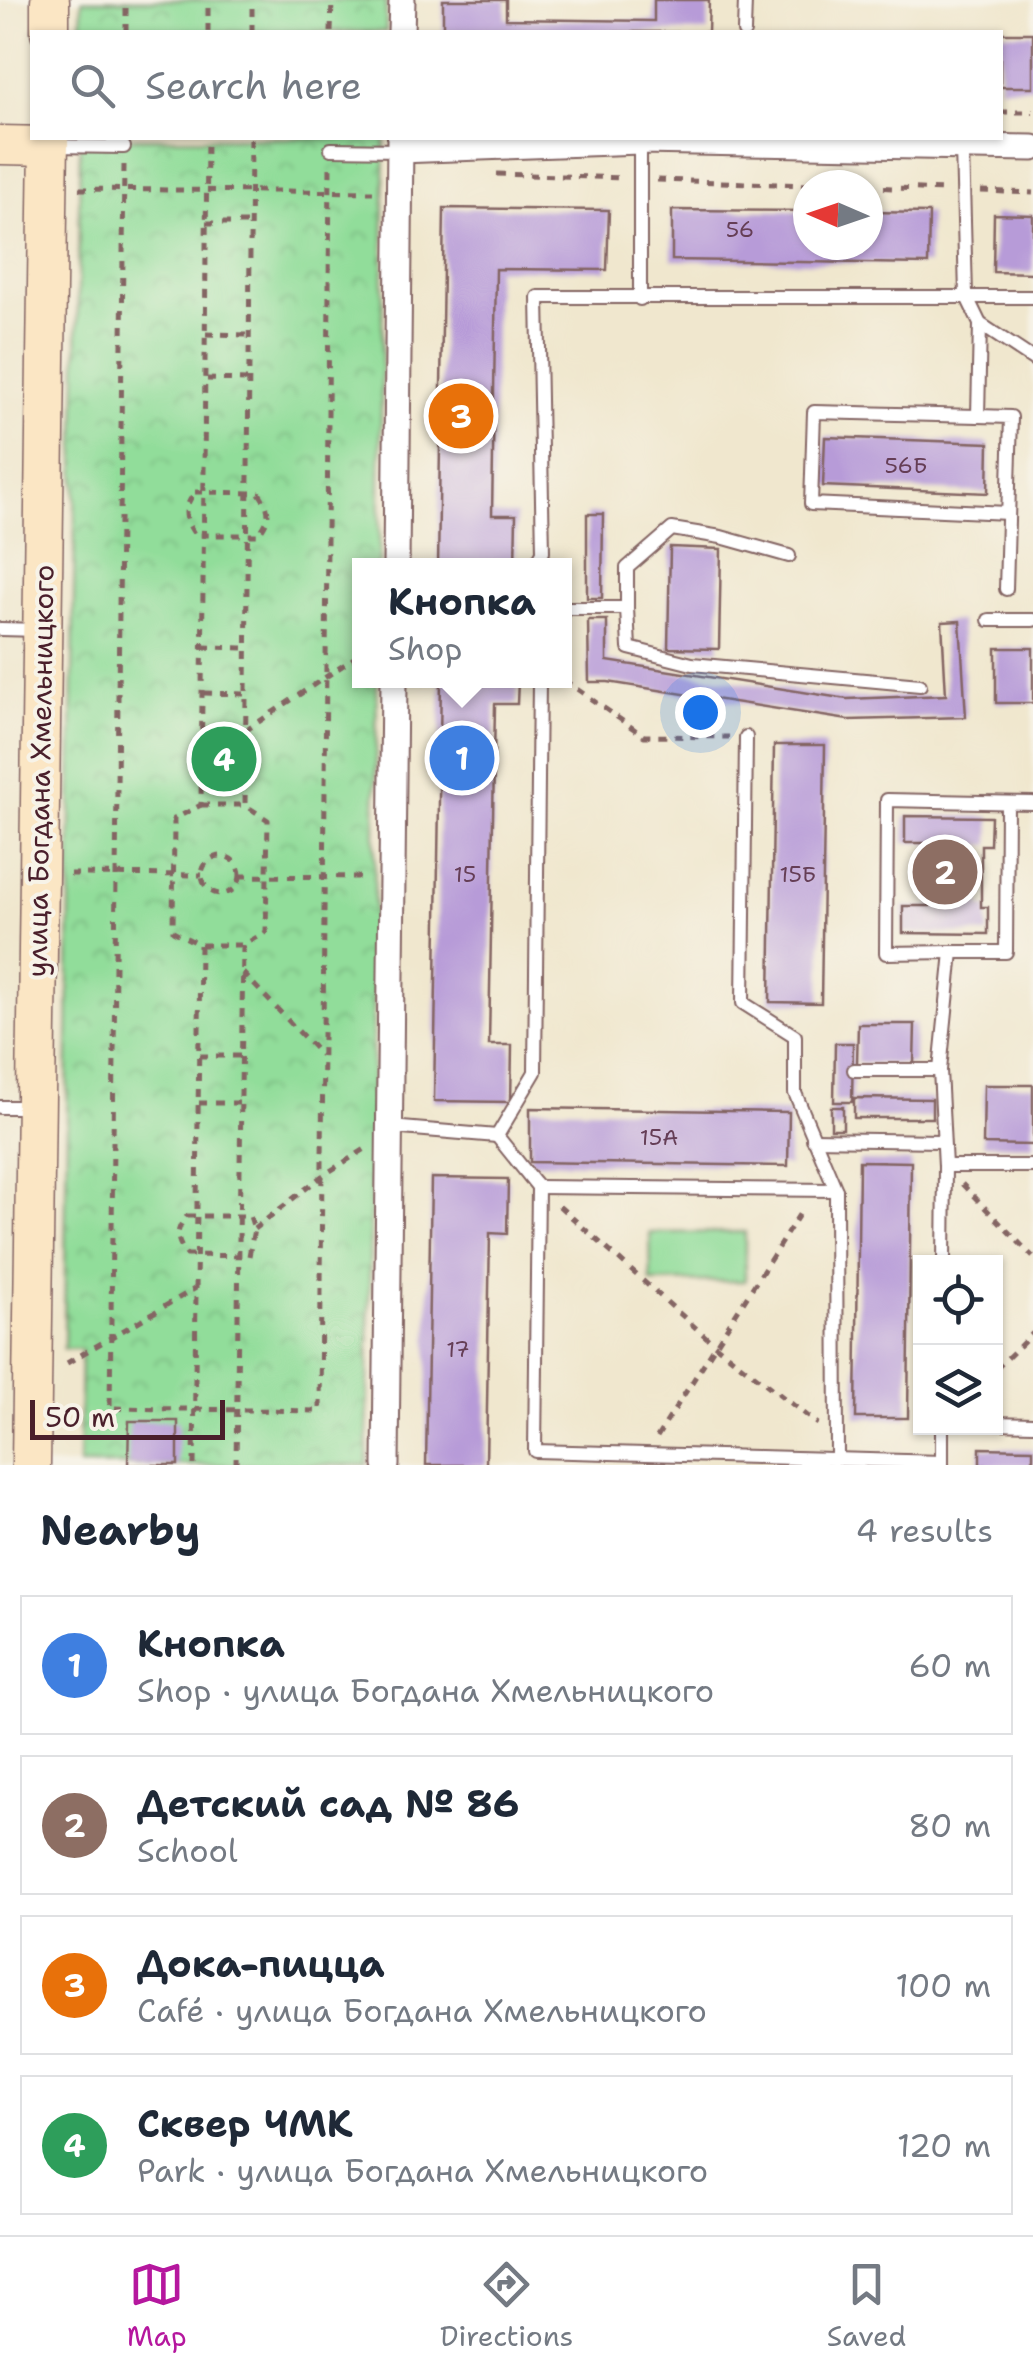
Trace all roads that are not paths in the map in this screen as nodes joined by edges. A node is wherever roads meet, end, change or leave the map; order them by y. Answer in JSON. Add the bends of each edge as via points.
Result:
{"nodes":[{"id":1,"x":50,"y":0,"type":"edge"},
{"id":2,"x":402,"y":0,"type":"edge"},
{"id":3,"x":745,"y":0,"type":"edge"},
{"id":4,"x":50,"y":30,"type":"edge"},
{"id":5,"x":401,"y":30,"type":"edge"},
{"id":6,"x":744,"y":30,"type":"edge"},
{"id":7,"x":742,"y":140,"type":"edge"},
{"id":8,"x":640,"y":141,"type":"junction"},
{"id":9,"x":49,"y":142,"type":"edge"},
{"id":10,"x":400,"y":144,"type":"edge"},
{"id":11,"x":0,"y":146,"type":"edge"},
{"id":12,"x":962,"y":146,"type":"junction"},
{"id":13,"x":124,"y":147,"type":"road end"},
{"id":14,"x":1033,"y":148,"type":"edge"},
{"id":15,"x":330,"y":150,"type":"road end"},
{"id":16,"x":966,"y":296,"type":"junction"},
{"id":17,"x":1033,"y":297,"type":"edge"},
{"id":18,"x":640,"y":299,"type":"junction"},
{"id":19,"x":980,"y":324,"type":"junction"},
{"id":20,"x":1033,"y":359,"type":"edge"},
{"id":21,"x":978,"y":416,"type":"junction"},
{"id":22,"x":1008,"y":513,"type":"junction"},
{"id":23,"x":789,"y":556,"type":"dead end"},
{"id":24,"x":396,"y":558,"type":"edge"},
{"id":25,"x":540,"y":558,"type":"edge"},
{"id":26,"x":1006,"y":589,"type":"dead end"},
{"id":27,"x":572,"y":608,"type":"edge"},
{"id":28,"x":627,"y":608,"type":"junction"},
{"id":29,"x":989,"y":620,"type":"dead end"},
{"id":30,"x":1033,"y":620,"type":"edge"},
{"id":31,"x":0,"y":630,"type":"edge"},
{"id":32,"x":42,"y":630,"type":"junction"},
{"id":33,"x":920,"y":686,"type":"dead end"},
{"id":34,"x":394,"y":688,"type":"edge"},
{"id":35,"x":539,"y":688,"type":"edge"},
{"id":36,"x":746,"y":737,"type":"road end"},
{"id":37,"x":1007,"y":803,"type":"junction"},
{"id":38,"x":1033,"y":803,"type":"edge"},
{"id":39,"x":952,"y":952,"type":"junction"},
{"id":40,"x":854,"y":1070,"type":"dead end"},
{"id":41,"x":940,"y":1070,"type":"junction"},
{"id":42,"x":18,"y":1107,"type":"edge"},
{"id":43,"x":390,"y":1134,"type":"junction"},
{"id":44,"x":498,"y":1136,"type":"junction"},
{"id":45,"x":813,"y":1139,"type":"junction"},
{"id":46,"x":941,"y":1141,"type":"junction"},
{"id":47,"x":945,"y":1166,"type":"junction"},
{"id":48,"x":1033,"y":1166,"type":"edge"},
{"id":49,"x":538,"y":1187,"type":"junction"},
{"id":50,"x":836,"y":1190,"type":"junction"},
{"id":51,"x":944,"y":1255,"type":"edge"},
{"id":52,"x":1003,"y":1423,"type":"edge"},
{"id":53,"x":1033,"y":1424,"type":"edge"},
{"id":54,"x":942,"y":1435,"type":"edge"},
{"id":55,"x":837,"y":1458,"type":"junction"},
{"id":56,"x":612,"y":1460,"type":"edge"},
{"id":57,"x":942,"y":1464,"type":"edge"},
{"id":58,"x":31,"y":1465,"type":"edge"},
{"id":59,"x":386,"y":1465,"type":"edge"}],
"edges":[{"from":1,"to":4,"type":"main road"},
{"from":2,"to":5,"type":"street"},
{"from":3,"to":6,"type":"lane"},
{"from":7,"to":8,"type":"street"},
{"from":7,"to":12,"type":"street"},
{"from":8,"to":10,"type":"street"},
{"from":8,"to":18,"type":"lane"},
{"from":9,"to":11,"type":"main road"},
{"from":9,"to":13,"type":"lane"},
{"from":9,"to":32,"type":"main road","name":"улица Богдана Хмельницкого"},
{"from":10,"to":15,"type":"lane"},
{"from":10,"to":24,"type":"street"},
{"from":12,"to":14,"type":"street"},
{"from":12,"to":16,"type":"lane"},
{"from":16,"to":17,"type":"lane"},
{"from":16,"to":18,"type":"lane"},
{"from":16,"to":19,"type":"lane"},
{"from":18,"to":25,"type":"lane","via":[[538,297]]},
{"from":19,"to":20,"type":"lane"},
{"from":19,"to":21,"type":"lane"},
{"from":21,"to":22,"type":"lane","via":[[1011,417]]},
{"from":21,"to":22,"type":"lane","via":[[814,412],[811,504]]},
{"from":22,"to":26,"type":"lane"},
{"from":23,"to":28,"type":"lane","via":[[672,529],[627,568]]},
{"from":27,"to":28,"type":"lane"},
{"from":28,"to":33,"type":"lane","via":[[629,648],[692,664]]},
{"from":29,"to":30,"type":"lane"},
{"from":31,"to":32,"type":"lane"},
{"from":32,"to":42,"type":"main road","name":"улица Богдана Хмельницкого"},
{"from":34,"to":43,"type":"street"},
{"from":35,"to":44,"type":"lane","via":[[535,1072]]},
{"from":36,"to":45,"type":"lane","via":[[743,1003],[795,1036],[796,1093]]},
{"from":37,"to":38,"type":"lane"},
{"from":37,"to":39,"type":"lane","via":[[1006,952]]},
{"from":37,"to":39,"type":"lane","via":[[888,800],[886,953]]},
{"from":39,"to":41,"type":"lane"},
{"from":40,"to":41,"type":"lane"},
{"from":41,"to":46,"type":"lane"},
{"from":42,"to":58,"type":"main road","name":"улица Богдана Хмельницкого"},
{"from":43,"to":44,"type":"lane"},
{"from":43,"to":59,"type":"street"},
{"from":44,"to":49,"type":"lane"},
{"from":45,"to":46,"type":"lane"},
{"from":45,"to":50,"type":"lane"},
{"from":46,"to":47,"type":"lane"},
{"from":47,"to":48,"type":"lane"},
{"from":47,"to":51,"type":"lane"},
{"from":49,"to":50,"type":"lane"},
{"from":49,"to":56,"type":"lane","via":[[535,1451]]},
{"from":50,"to":55,"type":"lane"},
{"from":52,"to":53,"type":"lane"},
{"from":54,"to":57,"type":"lane"},
{"from":55,"to":56,"type":"lane","via":[[647,1454]]},
{"from":55,"to":57,"type":"lane"}]}
